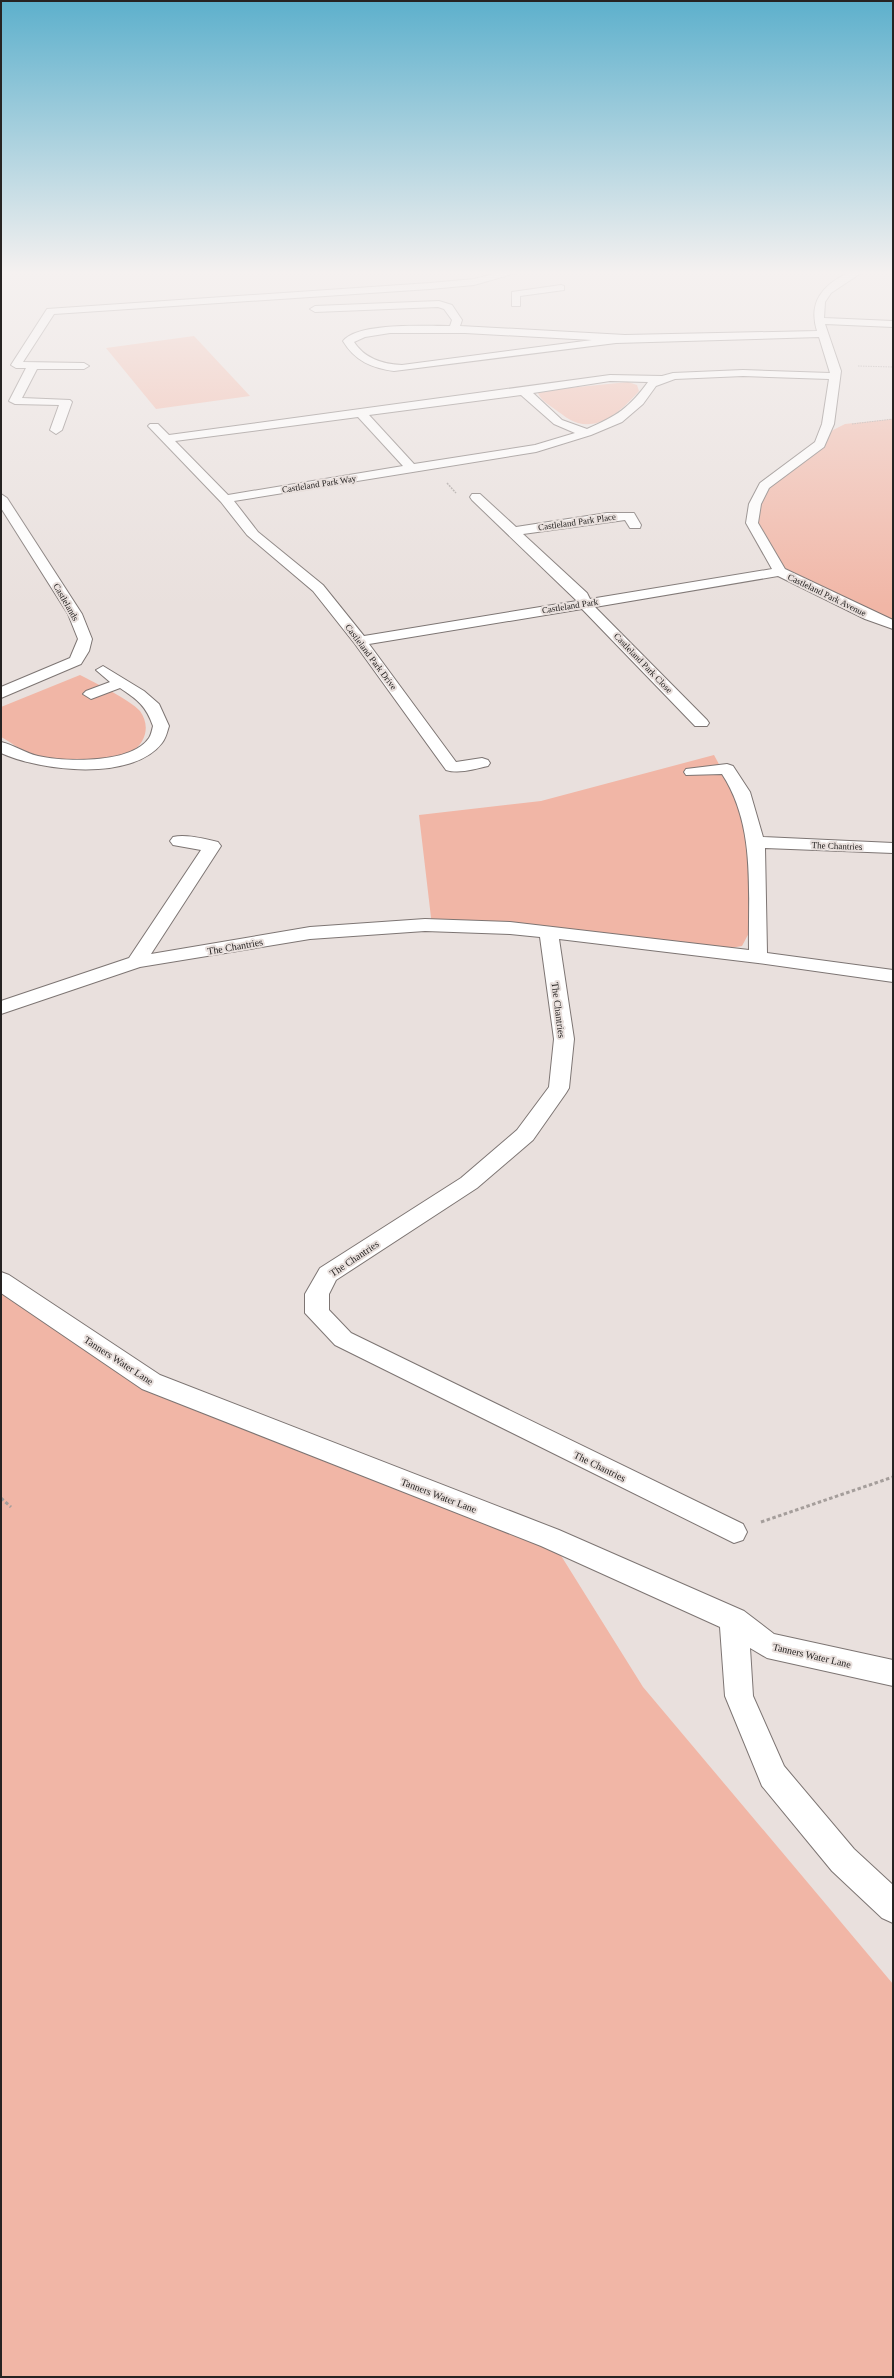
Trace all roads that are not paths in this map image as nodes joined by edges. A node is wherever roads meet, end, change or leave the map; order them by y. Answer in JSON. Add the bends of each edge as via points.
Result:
{"nodes":[{"id":1,"x":24,"y":384,"type":"edge"},
{"id":2,"x":570,"y":384,"type":"edge"},
{"id":3,"x":652,"y":384,"type":"edge"},
{"id":4,"x":834,"y":384,"type":"edge"},
{"id":5,"x":524,"y":391,"type":"junction"},
{"id":6,"x":362,"y":414,"type":"junction"},
{"id":7,"x":154,"y":426,"type":"dead end"},
{"id":8,"x":56,"y":430,"type":"dead end"},
{"id":9,"x":587,"y":433,"type":"junction"},
{"id":10,"x":166,"y":439,"type":"junction"},
{"id":11,"x":412,"y":469,"type":"junction"},
{"id":12,"x":1,"y":498,"type":"edge"},
{"id":13,"x":225,"y":499,"type":"junction"},
{"id":14,"x":478,"y":499,"type":"road end"},
{"id":15,"x":634,"y":525,"type":"dead end"},
{"id":16,"x":514,"y":531,"type":"junction"},
{"id":17,"x":780,"y":572,"type":"junction"},
{"id":18,"x":584,"y":604,"type":"junction"},
{"id":19,"x":893,"y":625,"type":"edge"},
{"id":20,"x":360,"y":641,"type":"junction"},
{"id":21,"x":103,"y":670,"type":"dead end"},
{"id":22,"x":121,"y":683,"type":"junction"},
{"id":23,"x":1,"y":693,"type":"edge"},
{"id":24,"x":92,"y":694,"type":"dead end"},
{"id":25,"x":701,"y":723,"type":"dead end"},
{"id":26,"x":1,"y":748,"type":"edge"},
{"id":27,"x":482,"y":763,"type":"dead end"},
{"id":28,"x":692,"y":772,"type":"dead end"},
{"id":29,"x":179,"y":842,"type":"dead end"},
{"id":30,"x":756,"y":842,"type":"junction"},
{"id":31,"x":893,"y":848,"type":"edge"},
{"id":32,"x":549,"y":934,"type":"junction"},
{"id":33,"x":758,"y":957,"type":"junction"},
{"id":34,"x":136,"y":962,"type":"junction"},
{"id":35,"x":893,"y":976,"type":"edge"},
{"id":36,"x":1,"y":1008,"type":"edge"},
{"id":37,"x":1,"y":1281,"type":"edge"},
{"id":38,"x":734,"y":1532,"type":"road end"},
{"id":39,"x":734,"y":1620,"type":"junction"},
{"id":40,"x":893,"y":1673,"type":"edge"},
{"id":41,"x":893,"y":1908,"type":"edge"}],
"edges":[{"from":1,"to":8,"type":"street","via":[[15,401],[66,402]]},
{"from":2,"to":5,"type":"street"},
{"from":3,"to":9,"type":"street","name":"Castleland Park Way","via":[[639,402],[618,420]]},
{"from":4,"to":17,"type":"street","name":"Castleland Park Avenue","via":[[828,424],[820,444],[764,486],[755,504],[752,523]]},
{"from":5,"to":6,"type":"street"},
{"from":5,"to":9,"type":"street","via":[[558,422]]},
{"from":6,"to":10,"type":"street"},
{"from":6,"to":11,"type":"street"},
{"from":7,"to":10,"type":"street"},
{"from":9,"to":11,"type":"street","name":"Castleland Park Way","via":[[536,448]]},
{"from":10,"to":13,"type":"street"},
{"from":11,"to":13,"type":"street","name":"Castleland Park Way"},
{"from":12,"to":23,"type":"street","name":"Castlelands","via":[[75,614],[85,639],[76,661]]},
{"from":13,"to":20,"type":"street","name":"Castleland Park Drive","via":[[255,534],[318,588]]},
{"from":14,"to":16,"type":"street","via":[[503,524]]},
{"from":15,"to":16,"type":"street","name":"Castleland Park Place","via":[[629,516],[607,517]]},
{"from":16,"to":18,"type":"street","via":[[582,596]]},
{"from":17,"to":18,"type":"street","name":"Castleland Park"},
{"from":17,"to":19,"type":"street","name":"Castleland Park Avenue"},
{"from":18,"to":20,"type":"street","name":"Castleland Park"},
{"from":18,"to":25,"type":"street","name":"Castleland Park Close"},
{"from":20,"to":27,"type":"street","name":"Castleland Park Drive","via":[[452,767]]},
{"from":21,"to":22,"type":"street"},
{"from":22,"to":24,"type":"street"},
{"from":22,"to":26,"type":"street","via":[[154,707],[161,726],[155,742],[137,754],[86,766],[60,766],[30,760]]},
{"from":28,"to":30,"type":"street","via":[[727,769],[742,792]]},
{"from":29,"to":34,"type":"street","via":[[212,846]]},
{"from":30,"to":31,"type":"street","name":"The Chantries"},
{"from":30,"to":33,"type":"street"},
{"from":32,"to":33,"type":"street","name":"The Chantries"},
{"from":32,"to":34,"type":"street","name":"The Chantries","via":[[510,928],[417,925],[310,933]]},
{"from":32,"to":38,"type":"street","name":"The Chantries","via":[[564,1039],[559,1088],[525,1135],[470,1182],[328,1274],[317,1294],[317,1313],[343,1339]]},
{"from":33,"to":35,"type":"street","name":"The Chantries"},
{"from":34,"to":36,"type":"street","name":"The Chantries"},
{"from":37,"to":39,"type":"street","name":"Tanners Water Lane","via":[[151,1382],[550,1538]]},
{"from":39,"to":40,"type":"street","name":"Tanners Water Lane","via":[[767,1645]]},
{"from":39,"to":41,"type":"street","via":[[739,1696],[773,1776],[843,1860]]}]}
